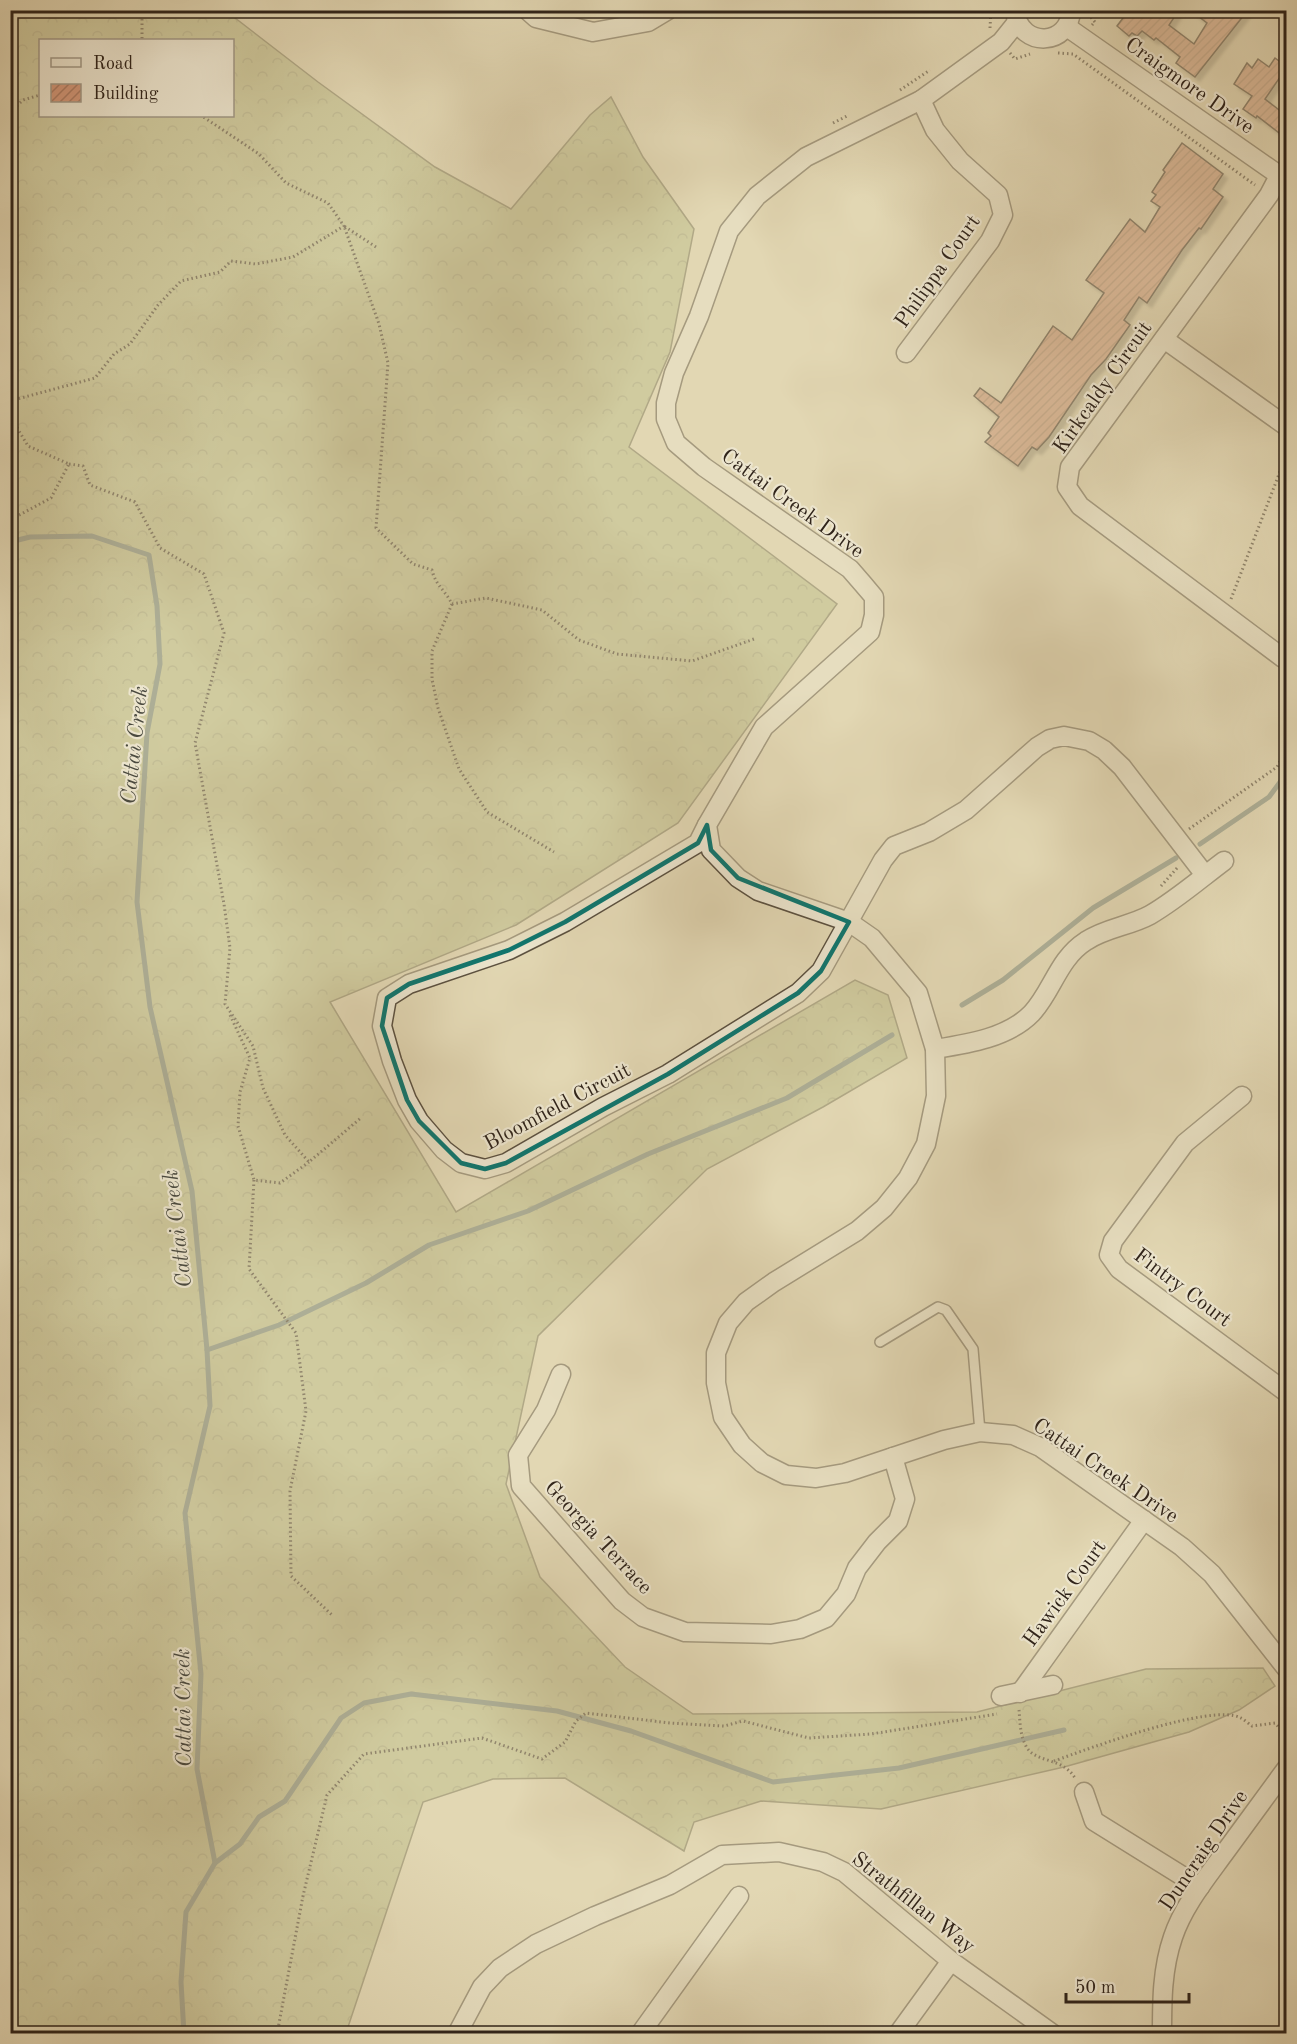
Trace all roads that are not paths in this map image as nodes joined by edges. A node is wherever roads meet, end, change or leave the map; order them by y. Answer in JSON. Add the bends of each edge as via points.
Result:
{"nodes":[{"id":1,"x":527,"y":10,"type":"edge"},
{"id":2,"x":668,"y":10,"type":"edge"},
{"id":3,"x":1016,"y":16,"type":"edge"},
{"id":4,"x":1069,"y":19,"type":"edge"},
{"id":5,"x":921,"y":100,"type":"junction"},
{"id":6,"x":1283,"y":178,"type":"edge"},
{"id":7,"x":1164,"y":339,"type":"junction"},
{"id":8,"x":906,"y":353,"type":"dead end"},
{"id":9,"x":1287,"y":426,"type":"edge"},
{"id":10,"x":1287,"y":658,"type":"edge"},
{"id":11,"x":707,"y":825,"type":"junction"},
{"id":12,"x":1224,"y":861,"type":"dead end"},
{"id":13,"x":1205,"y":875,"type":"junction"},
{"id":14,"x":849,"y":922,"type":"junction"},
{"id":15,"x":935,"y":1049,"type":"junction"},
{"id":16,"x":1242,"y":1096,"type":"dead end"},
{"id":17,"x":880,"y":1342,"type":"dead end"},
{"id":18,"x":561,"y":1374,"type":"dead end"},
{"id":19,"x":1287,"y":1392,"type":"edge"},
{"id":20,"x":980,"y":1432,"type":"junction"},
{"id":21,"x":893,"y":1457,"type":"junction"},
{"id":22,"x":1144,"y":1520,"type":"junction"},
{"id":23,"x":1287,"y":1668,"type":"edge"},
{"id":24,"x":1053,"y":1685,"type":"dead end"},
{"id":25,"x":1023,"y":1692,"type":"junction"},
{"id":26,"x":999,"y":1705,"type":"road end"},
{"id":27,"x":1287,"y":1769,"type":"edge"},
{"id":28,"x":1084,"y":1792,"type":"road end"},
{"id":29,"x":1200,"y":1887,"type":"junction"},
{"id":30,"x":738,"y":1896,"type":"dead end"},
{"id":31,"x":536,"y":1944,"type":"junction"},
{"id":32,"x":951,"y":1961,"type":"junction"},
{"id":33,"x":457,"y":2034,"type":"edge"},
{"id":34,"x":470,"y":2034,"type":"edge"},
{"id":35,"x":640,"y":2034,"type":"edge"},
{"id":36,"x":898,"y":2034,"type":"edge"},
{"id":37,"x":1053,"y":2034,"type":"edge"},
{"id":38,"x":1162,"y":2034,"type":"edge"}],
"edges":[{"from":1,"to":2,"type":"street","via":[[536,18],[593,32],[648,22]]},
{"from":3,"to":4,"type":"street","via":[[1023,30],[1039,39],[1057,36]]},
{"from":3,"to":5,"type":"street","name":"Cattai Creek Drive"},
{"from":4,"to":6,"type":"street","name":"Craigmore Drive"},
{"from":5,"to":8,"type":"street","name":"Philippa Court","via":[[935,130],[960,161],[998,195],[1003,214],[990,242]]},
{"from":5,"to":11,"type":"street","name":"Cattai Creek Drive","via":[[806,157],[757,196],[729,231],[674,373],[666,419],[676,443],[704,467],[850,569],[874,597],[870,632],[764,728]]},
{"from":6,"to":7,"type":"street","name":"Kirkcaldy Circuit"},
{"from":7,"to":9,"type":"street"},
{"from":7,"to":10,"type":"street","name":"Kirkcaldy Circuit","via":[[1070,467],[1067,487],[1080,506]]},
{"from":11,"to":14,"type":"street","name":"Cattai Creek Drive","via":[[711,850],[738,878],[758,891]]},
{"from":11,"to":14,"type":"street","name":"Bloomfield Circuit","via":[[698,843],[565,922],[509,950],[409,984],[387,998],[382,1026],[392,1061],[418,1121],[444,1150],[461,1162],[485,1169],[506,1163],[668,1074],[798,993],[821,972]]},
{"from":12,"to":13,"type":"street"},
{"from":13,"to":14,"type":"street","via":[[1122,766],[1089,741],[1064,736],[1050,739],[1024,758],[966,810],[929,832],[894,846]]},
{"from":13,"to":15,"type":"street","via":[[1151,914],[1086,941],[1068,956],[1032,1013],[1011,1029]]},
{"from":14,"to":15,"type":"street","name":"Cattai Creek Drive","via":[[872,938],[918,993]]},
{"from":15,"to":21,"type":"street","name":"Cattai Creek Drive","via":[[934,1106],[926,1144],[908,1178],[884,1208],[857,1231],[746,1302],[728,1323],[716,1353],[716,1383],[723,1417],[742,1445],[762,1463],[786,1475],[816,1478]]},
{"from":16,"to":19,"type":"street","name":"Fintry Court","via":[[1185,1143],[1113,1241],[1109,1255],[1119,1269]]},
{"from":17,"to":20,"type":"lane","via":[[938,1307],[946,1310],[973,1348]]},
{"from":18,"to":21,"type":"street","name":"Georgia Terrace","via":[[546,1410],[518,1455],[521,1486],[622,1601],[643,1617],[685,1632],[771,1634],[800,1629],[826,1618],[846,1594],[856,1568],[898,1521],[905,1499]]},
{"from":20,"to":21,"type":"street","name":"Cattai Creek Drive"},
{"from":20,"to":22,"type":"street","name":"Cattai Creek Drive","via":[[1013,1435],[1040,1448]]},
{"from":22,"to":23,"type":"street","name":"Cattai Creek Drive","via":[[1212,1574]]},
{"from":22,"to":25,"type":"street","name":"Hawick Court"},
{"from":24,"to":25,"type":"street"},
{"from":25,"to":26,"type":"street"},
{"from":27,"to":29,"type":"street","name":"Duncraig Drive"},
{"from":28,"to":29,"type":"street","via":[[1094,1821]]},
{"from":29,"to":38,"type":"street","name":"Duncraig Drive","via":[[1173,1938],[1162,1989]]},
{"from":30,"to":35,"type":"street"},
{"from":31,"to":32,"type":"street","name":"Strathfillan Way","via":[[670,1885],[722,1855],[779,1852],[823,1862],[844,1872]]},
{"from":31,"to":33,"type":"street","name":"Strathfillan Way","via":[[500,1968],[482,1987]]},
{"from":31,"to":34,"type":"street","name":"Strathfillan Way","via":[[495,1989]]},
{"from":32,"to":36,"type":"street"},
{"from":32,"to":37,"type":"street","name":"Strathfillan Way"}]}
